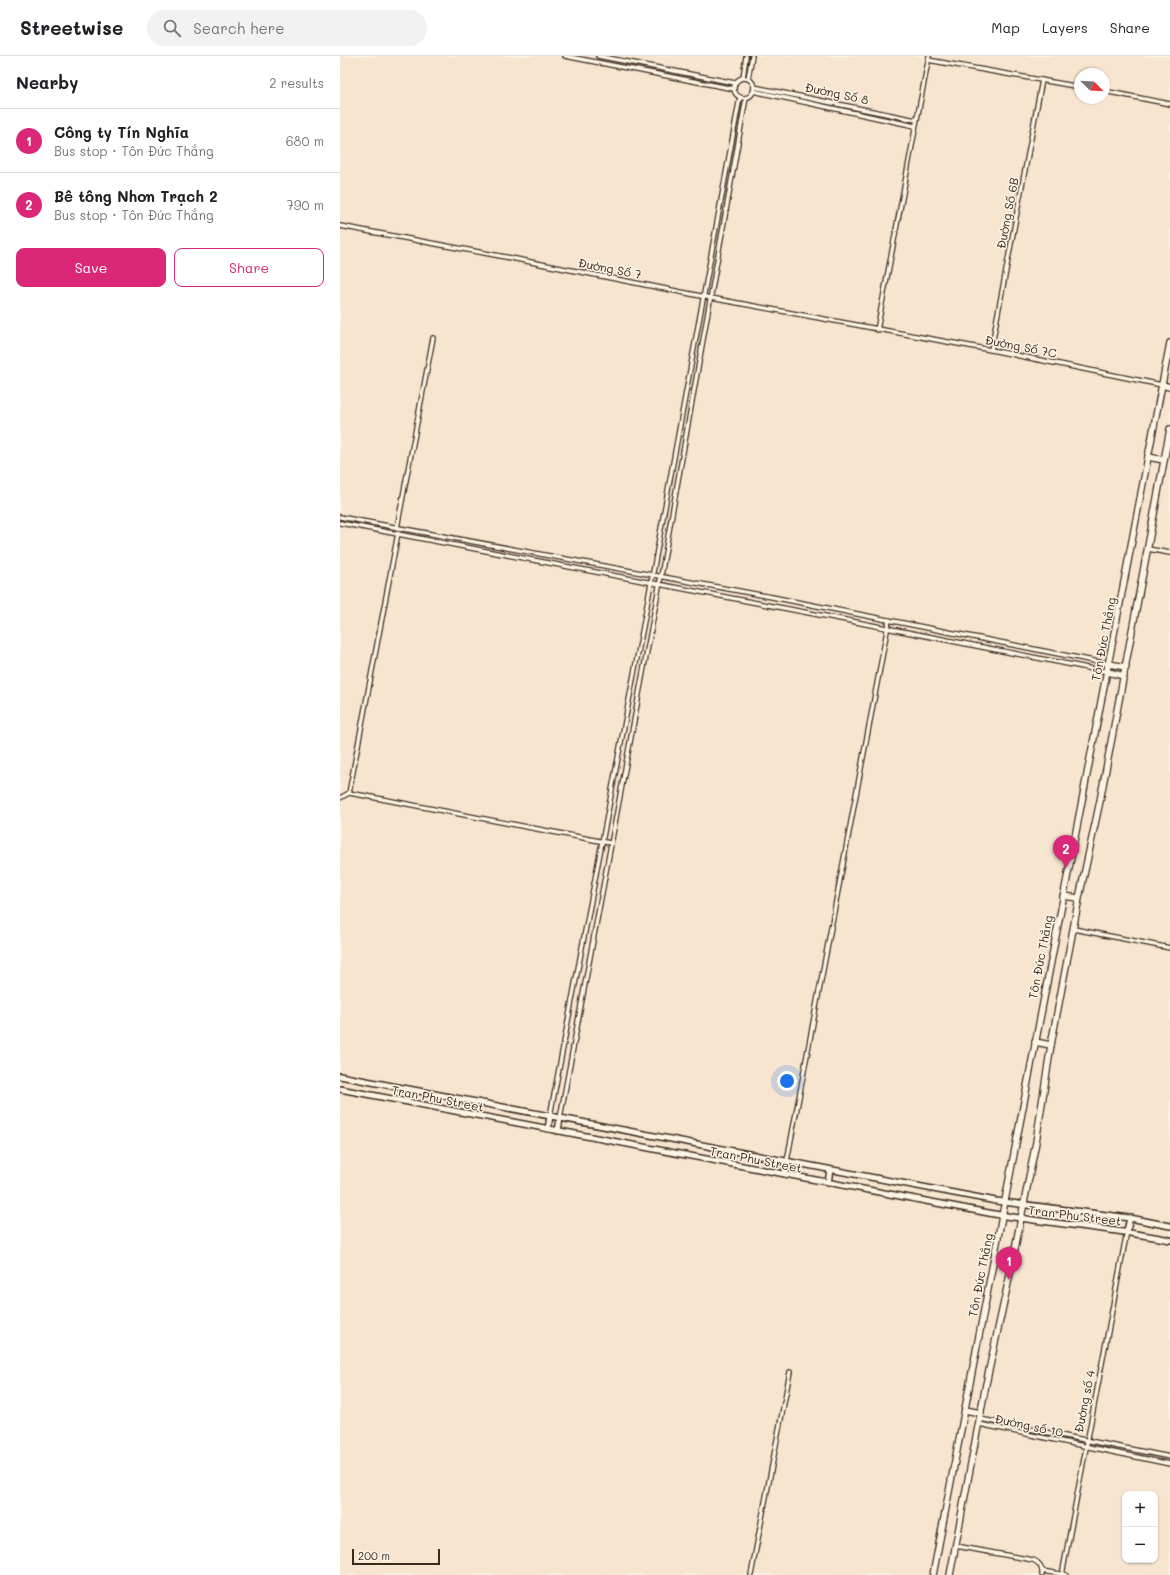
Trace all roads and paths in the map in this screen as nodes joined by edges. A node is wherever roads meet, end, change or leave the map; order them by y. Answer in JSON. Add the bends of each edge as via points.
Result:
{"nodes":[{"id":1,"x":565,"y":56,"type":"edge"},
{"id":2,"x":598,"y":56,"type":"edge"},
{"id":3,"x":746,"y":56,"type":"edge"},
{"id":4,"x":752,"y":56,"type":"edge"},
{"id":5,"x":583,"y":58,"type":"edge"},
{"id":6,"x":929,"y":58,"type":"edge"},
{"id":7,"x":743,"y":78,"type":"junction"},
{"id":8,"x":748,"y":79,"type":"junction"},
{"id":9,"x":1042,"y":80,"type":"junction"},
{"id":10,"x":736,"y":83,"type":"junction"},
{"id":11,"x":1074,"y":86,"type":"edge"},
{"id":12,"x":754,"y":87,"type":"junction"},
{"id":13,"x":734,"y":89,"type":"junction"},
{"id":14,"x":753,"y":91,"type":"junction"},
{"id":15,"x":1110,"y":92,"type":"edge"},
{"id":16,"x":740,"y":97,"type":"junction"},
{"id":17,"x":746,"y":98,"type":"junction"},
{"id":18,"x":1170,"y":104,"type":"edge"},
{"id":19,"x":916,"y":120,"type":"junction"},
{"id":20,"x":915,"y":126,"type":"junction"},
{"id":21,"x":340,"y":226,"type":"edge"},
{"id":22,"x":705,"y":297,"type":"junction"},
{"id":23,"x":711,"y":298,"type":"junction"},
{"id":24,"x":877,"y":330,"type":"junction"},
{"id":25,"x":433,"y":338,"type":"dead end"},
{"id":26,"x":1170,"y":343,"type":"edge"},
{"id":27,"x":991,"y":350,"type":"junction"},
{"id":28,"x":1162,"y":385,"type":"junction"},
{"id":29,"x":1170,"y":387,"type":"edge"},
{"id":30,"x":1170,"y":429,"type":"edge"},
{"id":31,"x":1148,"y":457,"type":"junction"},
{"id":32,"x":1164,"y":460,"type":"junction"},
{"id":33,"x":340,"y":517,"type":"edge"},
{"id":34,"x":340,"y":523,"type":"edge"},
{"id":35,"x":398,"y":528,"type":"junction"},
{"id":36,"x":398,"y":534,"type":"junction"},
{"id":37,"x":1148,"y":549,"type":"junction"},
{"id":38,"x":1170,"y":553,"type":"edge"},
{"id":39,"x":653,"y":574,"type":"junction"},
{"id":40,"x":661,"y":576,"type":"junction"},
{"id":41,"x":651,"y":583,"type":"junction"},
{"id":42,"x":660,"y":585,"type":"junction"},
{"id":43,"x":772,"y":597,"type":"junction"},
{"id":44,"x":770,"y":606,"type":"junction"},
{"id":45,"x":888,"y":620,"type":"junction"},
{"id":46,"x":887,"y":628,"type":"junction"},
{"id":47,"x":988,"y":640,"type":"junction"},
{"id":48,"x":986,"y":648,"type":"junction"},
{"id":49,"x":1109,"y":664,"type":"junction"},
{"id":50,"x":1126,"y":667,"type":"junction"},
{"id":51,"x":1108,"y":672,"type":"junction"},
{"id":52,"x":1124,"y":676,"type":"junction"},
{"id":53,"x":626,"y":716,"type":"junction"},
{"id":54,"x":634,"y":717,"type":"junction"},
{"id":55,"x":349,"y":794,"type":"junction"},
{"id":56,"x":340,"y":798,"type":"edge"},
{"id":57,"x":602,"y":842,"type":"junction"},
{"id":58,"x":610,"y":843,"type":"junction"},
{"id":59,"x":1063,"y":896,"type":"junction"},
{"id":60,"x":1079,"y":898,"type":"junction"},
{"id":61,"x":1074,"y":929,"type":"junction"},
{"id":62,"x":1170,"y":948,"type":"edge"},
{"id":63,"x":575,"y":985,"type":"junction"},
{"id":64,"x":584,"y":986,"type":"junction"},
{"id":65,"x":1035,"y":1042,"type":"junction"},
{"id":66,"x":1051,"y":1045,"type":"junction"},
{"id":67,"x":340,"y":1076,"type":"edge"},
{"id":68,"x":340,"y":1090,"type":"edge"},
{"id":69,"x":550,"y":1116,"type":"junction"},
{"id":70,"x":560,"y":1118,"type":"junction"},
{"id":71,"x":548,"y":1129,"type":"junction"},
{"id":72,"x":558,"y":1131,"type":"junction"},
{"id":73,"x":787,"y":1161,"type":"junction"},
{"id":74,"x":830,"y":1170,"type":"junction"},
{"id":75,"x":785,"y":1174,"type":"junction"},
{"id":76,"x":828,"y":1183,"type":"junction"},
{"id":77,"x":1005,"y":1202,"type":"junction"},
{"id":78,"x":1024,"y":1205,"type":"junction"},
{"id":79,"x":1002,"y":1215,"type":"junction"},
{"id":80,"x":1021,"y":1218,"type":"junction"},
{"id":81,"x":1130,"y":1218,"type":"junction"},
{"id":82,"x":1170,"y":1226,"type":"edge"},
{"id":83,"x":1127,"y":1231,"type":"junction"},
{"id":84,"x":1170,"y":1240,"type":"edge"},
{"id":85,"x":790,"y":1372,"type":"dead end"},
{"id":86,"x":965,"y":1410,"type":"junction"},
{"id":87,"x":980,"y":1419,"type":"junction"},
{"id":88,"x":1086,"y":1441,"type":"junction"},
{"id":89,"x":1085,"y":1447,"type":"junction"},
{"id":90,"x":1170,"y":1457,"type":"edge"},
{"id":91,"x":1170,"y":1464,"type":"edge"},
{"id":92,"x":956,"y":1546,"type":"junction"},
{"id":93,"x":1042,"y":1573,"type":"edge"},
{"id":94,"x":751,"y":1575,"type":"edge"},
{"id":95,"x":933,"y":1575,"type":"edge"},
{"id":96,"x":950,"y":1575,"type":"edge"},
{"id":97,"x":1063,"y":1575,"type":"edge"}],
"edges":[{"from":1,"to":5,"type":"street"},
{"from":2,"to":10,"type":"street"},
{"from":3,"to":7,"type":"street"},
{"from":4,"to":8,"type":"street"},
{"from":5,"to":13,"type":"street"},
{"from":6,"to":9,"type":"street"},
{"from":6,"to":19,"type":"street"},
{"from":7,"to":8,"type":"street"},
{"from":7,"to":10,"type":"street"},
{"from":8,"to":12,"type":"street"},
{"from":9,"to":11,"type":"street"},
{"from":9,"to":27,"type":"street","name":"Đường Số 6B"},
{"from":10,"to":13,"type":"street"},
{"from":12,"to":14,"type":"street"},
{"from":12,"to":19,"type":"street","name":"Đường Số 8"},
{"from":13,"to":16,"type":"street"},
{"from":14,"to":17,"type":"street"},
{"from":14,"to":20,"type":"street","name":"Đường Số 8"},
{"from":15,"to":18,"type":"street"},
{"from":16,"to":17,"type":"street"},
{"from":16,"to":22,"type":"street"},
{"from":17,"to":23,"type":"street"},
{"from":19,"to":20,"type":"street"},
{"from":20,"to":24,"type":"street"},
{"from":21,"to":22,"type":"street","name":"Đường Số 7"},
{"from":22,"to":23,"type":"street","name":"Đường Số 7"},
{"from":22,"to":39,"type":"street"},
{"from":23,"to":24,"type":"street","name":"Đường Số 7"},
{"from":23,"to":40,"type":"street"},
{"from":24,"to":27,"type":"street","name":"Đường Số 7C"},
{"from":25,"to":35,"type":"street"},
{"from":26,"to":28,"type":"main road","name":"Tôn Đức Thắng"},
{"from":27,"to":28,"type":"street","name":"Đường Số 7C"},
{"from":28,"to":29,"type":"main road"},
{"from":28,"to":31,"type":"main road","name":"Tôn Đức Thắng"},
{"from":30,"to":32,"type":"main road"},
{"from":31,"to":32,"type":"main road"},
{"from":31,"to":49,"type":"main road","name":"Tôn Đức Thắng"},
{"from":32,"to":37,"type":"main road"},
{"from":33,"to":35,"type":"street"},
{"from":34,"to":36,"type":"street"},
{"from":35,"to":36,"type":"street"},
{"from":35,"to":39,"type":"street"},
{"from":36,"to":41,"type":"street"},
{"from":36,"to":55,"type":"street"},
{"from":37,"to":38,"type":"street"},
{"from":37,"to":50,"type":"main road"},
{"from":39,"to":40,"type":"street"},
{"from":39,"to":41,"type":"street"},
{"from":40,"to":42,"type":"street"},
{"from":40,"to":43,"type":"street"},
{"from":41,"to":42,"type":"street"},
{"from":41,"to":53,"type":"street"},
{"from":42,"to":44,"type":"street"},
{"from":42,"to":54,"type":"street"},
{"from":43,"to":44,"type":"street"},
{"from":43,"to":45,"type":"street"},
{"from":44,"to":46,"type":"street"},
{"from":45,"to":46,"type":"street"},
{"from":45,"to":47,"type":"street"},
{"from":46,"to":48,"type":"street"},
{"from":46,"to":73,"type":"street"},
{"from":47,"to":48,"type":"street"},
{"from":47,"to":49,"type":"street"},
{"from":48,"to":51,"type":"street"},
{"from":49,"to":50,"type":"main road"},
{"from":49,"to":51,"type":"main road","name":"Tôn Đức Thắng"},
{"from":50,"to":52,"type":"main road"},
{"from":51,"to":52,"type":"main road"},
{"from":51,"to":59,"type":"main road","name":"Tôn Đức Thắng"},
{"from":52,"to":60,"type":"main road"},
{"from":53,"to":54,"type":"street"},
{"from":53,"to":57,"type":"street"},
{"from":54,"to":58,"type":"street"},
{"from":55,"to":56,"type":"street"},
{"from":55,"to":57,"type":"street"},
{"from":57,"to":58,"type":"street"},
{"from":57,"to":63,"type":"street"},
{"from":58,"to":64,"type":"street"},
{"from":59,"to":60,"type":"main road"},
{"from":59,"to":65,"type":"main road","name":"Tôn Đức Thắng"},
{"from":60,"to":61,"type":"main road"},
{"from":61,"to":62,"type":"street"},
{"from":61,"to":66,"type":"main road"},
{"from":63,"to":64,"type":"street"},
{"from":63,"to":69,"type":"street"},
{"from":64,"to":70,"type":"street"},
{"from":65,"to":66,"type":"main road"},
{"from":65,"to":77,"type":"main road","name":"Tôn Đức Thắng"},
{"from":66,"to":78,"type":"main road"},
{"from":67,"to":69,"type":"main road","name":"Tran Phu Street"},
{"from":68,"to":71,"type":"main road","name":"Tran Phu Street"},
{"from":69,"to":70,"type":"main road","name":"Tran Phu Street"},
{"from":69,"to":71,"type":"main road"},
{"from":70,"to":72,"type":"main road"},
{"from":70,"to":73,"type":"main road","name":"Tran Phu Street"},
{"from":71,"to":72,"type":"main road","name":"Tran Phu Street"},
{"from":72,"to":75,"type":"main road","name":"Tran Phu Street"},
{"from":73,"to":74,"type":"main road","name":"Tran Phu Street"},
{"from":73,"to":75,"type":"main road"},
{"from":74,"to":76,"type":"main road"},
{"from":74,"to":77,"type":"main road","name":"Tran Phu Street"},
{"from":75,"to":76,"type":"main road","name":"Tran Phu Street"},
{"from":76,"to":79,"type":"main road","name":"Tran Phu Street"},
{"from":77,"to":78,"type":"main road","name":"Tran Phu Street"},
{"from":77,"to":79,"type":"main road","name":"Tôn Đức Thắng"},
{"from":78,"to":80,"type":"main road"},
{"from":78,"to":81,"type":"main road","name":"Tran Phu Street"},
{"from":79,"to":80,"type":"main road","name":"Tran Phu Street"},
{"from":79,"to":86,"type":"main road","name":"Tôn Đức Thắng"},
{"from":80,"to":83,"type":"main road","name":"Tran Phu Street"},
{"from":80,"to":87,"type":"main road"},
{"from":81,"to":82,"type":"main road","name":"Tran Phu Street"},
{"from":81,"to":83,"type":"main road"},
{"from":83,"to":84,"type":"main road","name":"Tran Phu Street"},
{"from":83,"to":88,"type":"street","name":"Đường số 4"},
{"from":85,"to":94,"type":"street"},
{"from":86,"to":87,"type":"main road"},
{"from":86,"to":95,"type":"main road","name":"Tôn Đức Thắng"},
{"from":87,"to":88,"type":"street","name":"Đường số 10"},
{"from":87,"to":89,"type":"street","name":"Đường số 10"},
{"from":87,"to":92,"type":"main road"},
{"from":88,"to":89,"type":"street","name":"Đường số 4"},
{"from":88,"to":90,"type":"street","name":"Đường số 10"},
{"from":89,"to":91,"type":"street","name":"Đường số 10"},
{"from":89,"to":97,"type":"street","name":"Đường số 4"},
{"from":92,"to":93,"type":"street","via":[[1033,1560],[1038,1563]]},
{"from":92,"to":96,"type":"main road"},
{"from":93,"to":97,"type":"street"}]}
